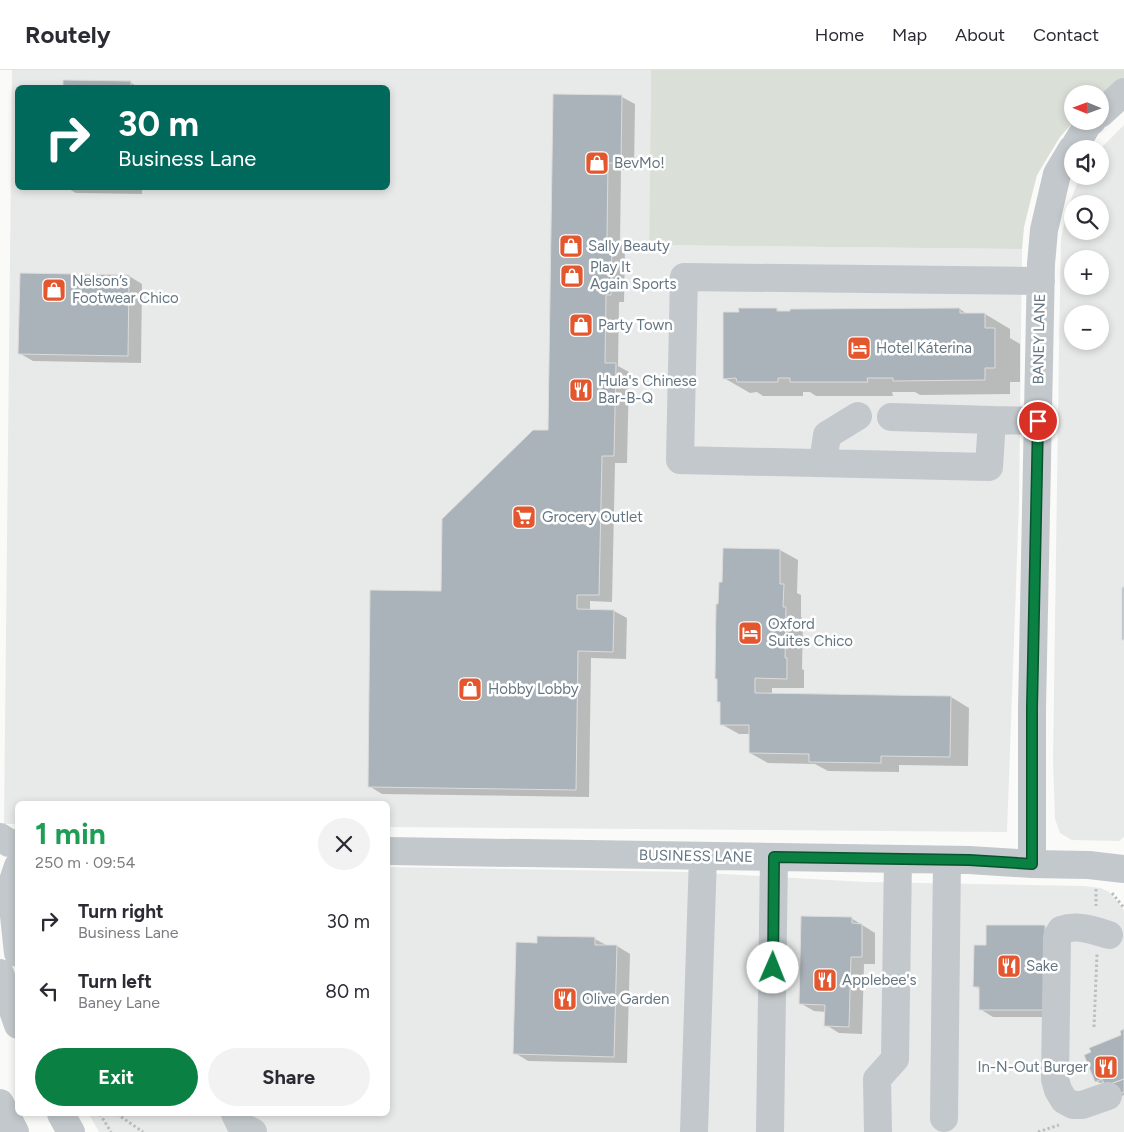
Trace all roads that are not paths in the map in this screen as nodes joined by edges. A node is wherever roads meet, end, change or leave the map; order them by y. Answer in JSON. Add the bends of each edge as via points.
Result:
{"nodes":[{"id":1,"x":1124,"y":92,"type":"edge"},
{"id":2,"x":1109,"y":106,"type":"edge"},
{"id":3,"x":1064,"y":163,"type":"edge"},
{"id":4,"x":1041,"y":281,"type":"junction"},
{"id":5,"x":858,"y":416,"type":"dead end"},
{"id":6,"x":891,"y":417,"type":"dead end"},
{"id":7,"x":992,"y":420,"type":"junction"},
{"id":8,"x":1038,"y":421,"type":"junction"},
{"id":9,"x":823,"y":463,"type":"junction"},
{"id":10,"x":0,"y":837,"type":"edge"},
{"id":11,"x":15,"y":843,"type":"edge"},
{"id":12,"x":390,"y":851,"type":"edge"},
{"id":13,"x":703,"y":856,"type":"junction"},
{"id":14,"x":774,"y":857,"type":"junction"},
{"id":15,"x":898,"y":859,"type":"junction"},
{"id":16,"x":947,"y":860,"type":"junction"},
{"id":17,"x":1032,"y":864,"type":"junction"},
{"id":18,"x":1124,"y":869,"type":"edge"},
{"id":19,"x":15,"y":875,"type":"edge"},
{"id":20,"x":15,"y":925,"type":"edge"},
{"id":21,"x":1109,"y":935,"type":"dead end"},
{"id":22,"x":0,"y":973,"type":"edge"},
{"id":23,"x":15,"y":1016,"type":"edge"},
{"id":24,"x":1108,"y":1096,"type":"dead end"},
{"id":25,"x":0,"y":1103,"type":"edge"},
{"id":26,"x":62,"y":1116,"type":"edge"},
{"id":27,"x":236,"y":1116,"type":"edge"},
{"id":28,"x":944,"y":1118,"type":"dead end"},
{"id":29,"x":15,"y":1132,"type":"edge"},
{"id":30,"x":71,"y":1132,"type":"edge"},
{"id":31,"x":253,"y":1132,"type":"edge"},
{"id":32,"x":694,"y":1132,"type":"edge"},
{"id":33,"x":770,"y":1132,"type":"edge"},
{"id":34,"x":878,"y":1132,"type":"edge"}],
"edges":[{"from":1,"to":2,"type":"street"},
{"from":3,"to":4,"type":"street","name":"BANEY LANE","via":[[1057,174],[1044,230]]},
{"from":4,"to":8,"type":"street","name":"BANEY LANE"},
{"from":4,"to":9,"type":"street","via":[[684,277],[680,460]]},
{"from":5,"to":9,"type":"street","via":[[827,435]]},
{"from":6,"to":7,"type":"street"},
{"from":7,"to":8,"type":"street"},
{"from":7,"to":9,"type":"street","via":[[989,467]]},
{"from":8,"to":17,"type":"street","name":"BANEY LANE"},
{"from":10,"to":11,"type":"street"},
{"from":12,"to":13,"type":"street","name":"BUSINESS LANE"},
{"from":13,"to":14,"type":"street","name":"BUSINESS LANE"},
{"from":13,"to":32,"type":"street"},
{"from":14,"to":15,"type":"street","name":"BUSINESS LANE"},
{"from":14,"to":33,"type":"street"},
{"from":15,"to":16,"type":"street","name":"BUSINESS LANE"},
{"from":15,"to":34,"type":"street","via":[[895,1059],[877,1079]]},
{"from":16,"to":17,"type":"street","name":"BUSINESS LANE"},
{"from":16,"to":28,"type":"street"},
{"from":17,"to":18,"type":"street","name":"BUSINESS LANE"},
{"from":19,"to":20,"type":"street","via":[[11,887]]},
{"from":21,"to":24,"type":"street","via":[[1069,927],[1061,930],[1057,937],[1055,1047],[1055,1079],[1064,1100],[1082,1105]]},
{"from":22,"to":23,"type":"street"},
{"from":25,"to":29,"type":"street"},
{"from":26,"to":30,"type":"street"},
{"from":27,"to":31,"type":"street","via":[[241,1126]]}]}
